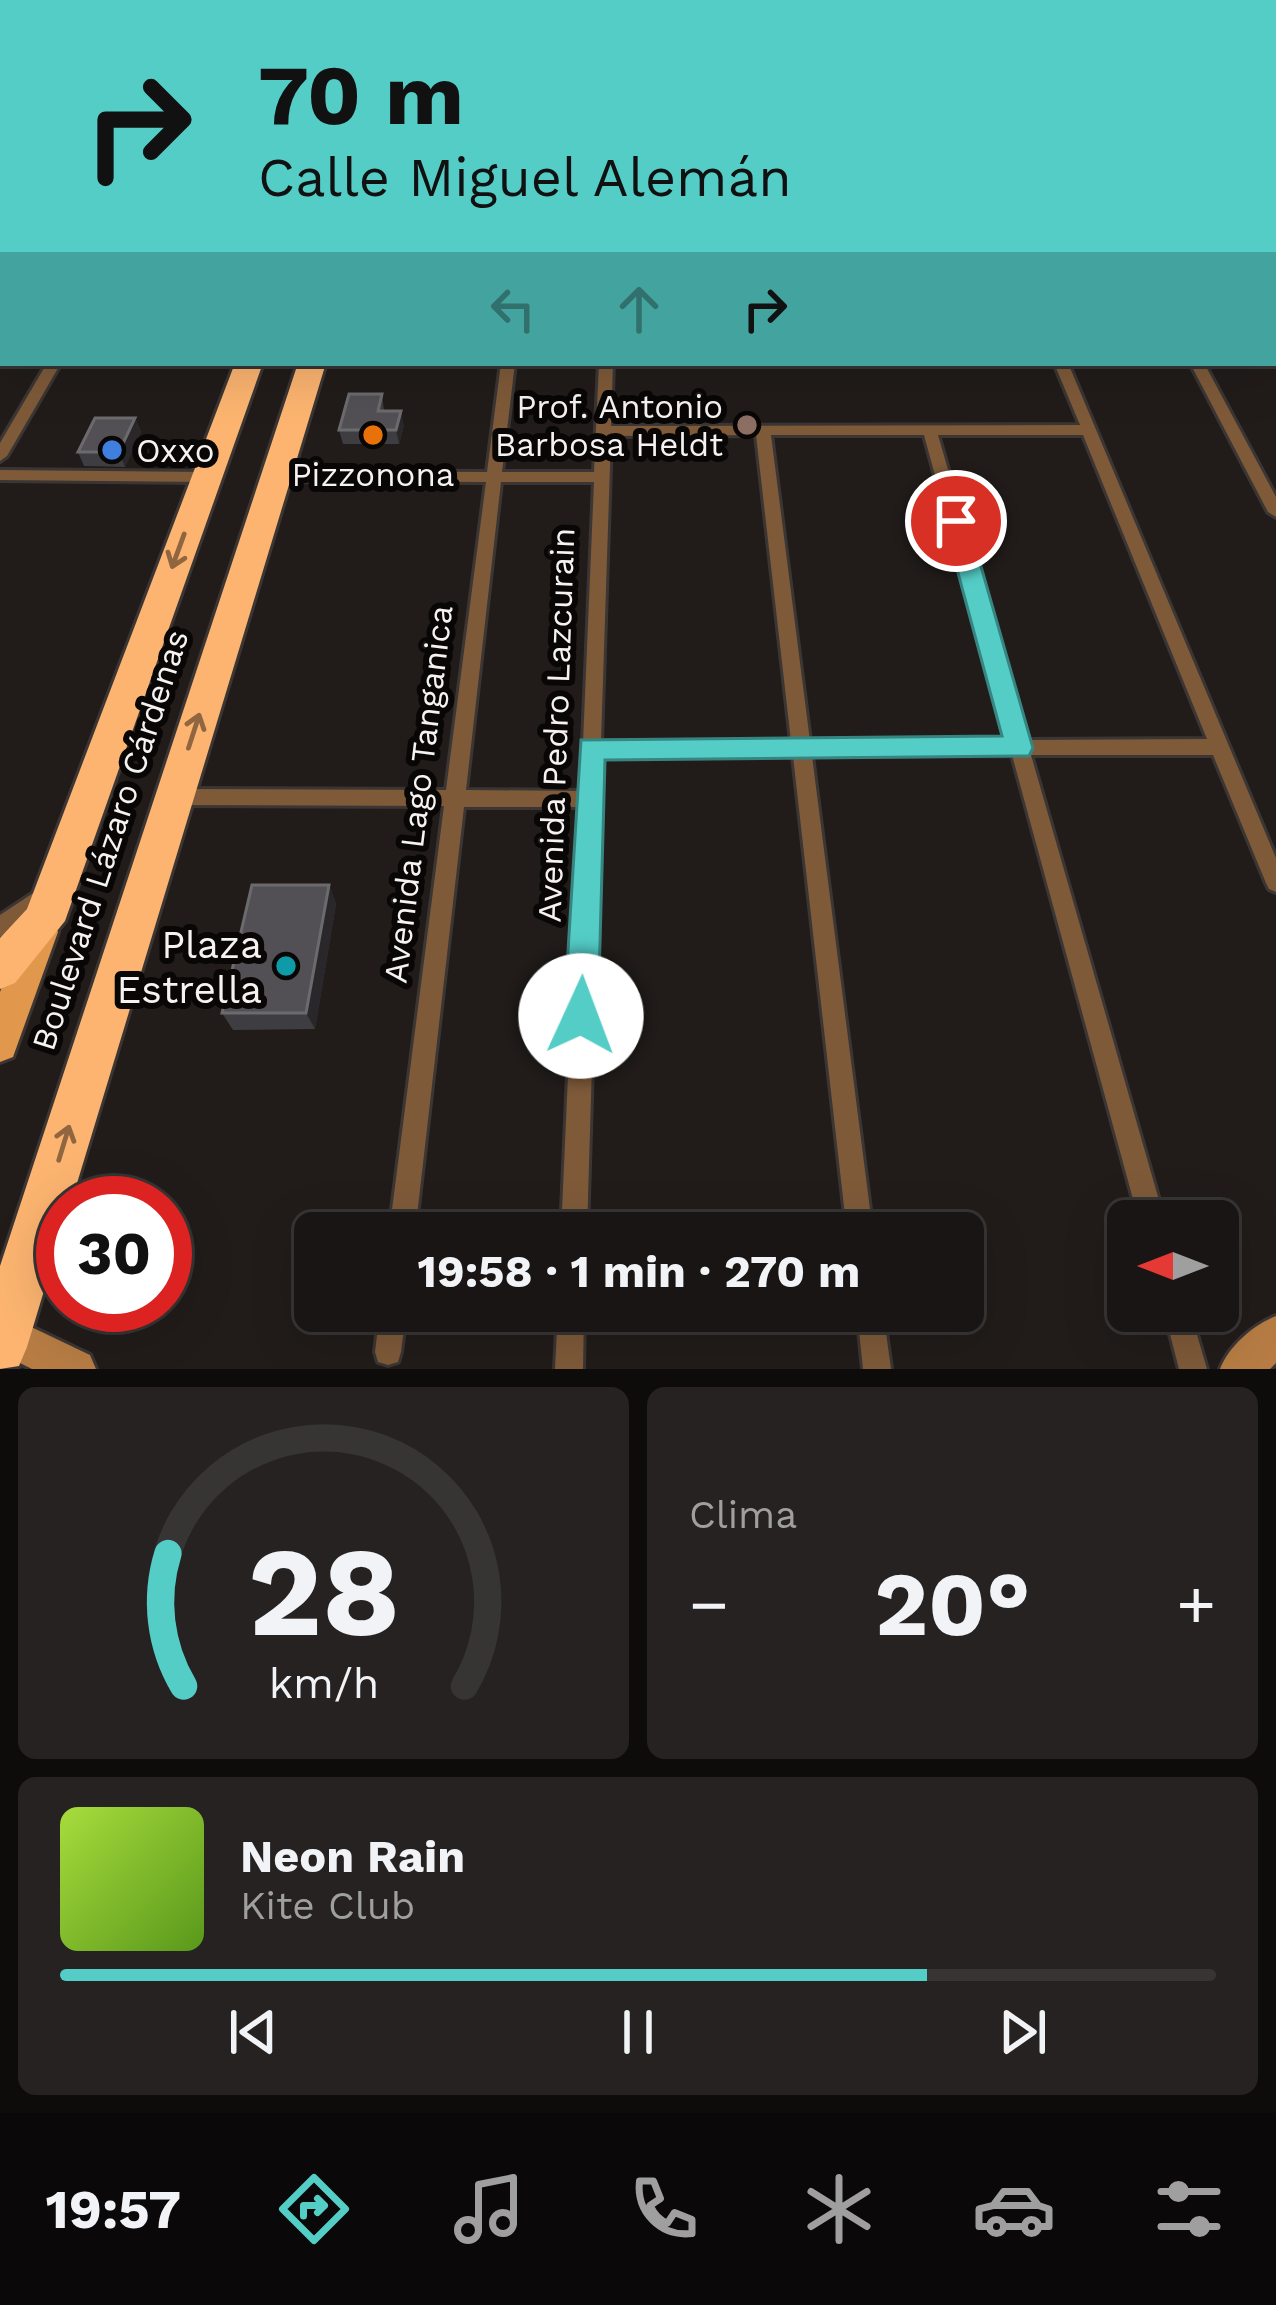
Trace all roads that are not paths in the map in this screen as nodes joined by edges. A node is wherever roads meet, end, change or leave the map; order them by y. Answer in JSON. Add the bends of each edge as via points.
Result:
{"nodes":[{"id":1,"x":52,"y":366,"type":"edge"},
{"id":2,"x":248,"y":366,"type":"edge"},
{"id":3,"x":311,"y":366,"type":"edge"},
{"id":4,"x":508,"y":366,"type":"edge"},
{"id":5,"x":605,"y":366,"type":"edge"},
{"id":6,"x":1061,"y":366,"type":"edge"},
{"id":7,"x":1198,"y":366,"type":"edge"},
{"id":8,"x":234,"y":403,"type":"junction"},
{"id":9,"x":293,"y":422,"type":"junction"},
{"id":10,"x":1088,"y":430,"type":"junction"},
{"id":11,"x":603,"y":431,"type":"junction"},
{"id":12,"x":763,"y":431,"type":"junction"},
{"id":13,"x":930,"y":431,"type":"junction"},
{"id":14,"x":0,"y":456,"type":"edge"},
{"id":15,"x":209,"y":468,"type":"junction"},
{"id":16,"x":277,"y":472,"type":"junction"},
{"id":17,"x":0,"y":475,"type":"edge"},
{"id":18,"x":493,"y":477,"type":"junction"},
{"id":19,"x":601,"y":477,"type":"junction"},
{"id":20,"x":1276,"y":512,"type":"edge"},
{"id":21,"x":1220,"y":747,"type":"junction"},
{"id":22,"x":591,"y":748,"type":"junction"},
{"id":23,"x":801,"y":748,"type":"junction"},
{"id":24,"x":1019,"y":748,"type":"junction"},
{"id":25,"x":173,"y":797,"type":"junction"},
{"id":26,"x":454,"y":799,"type":"junction"},
{"id":27,"x":589,"y":799,"type":"junction"},
{"id":28,"x":1276,"y":883,"type":"edge"},
{"id":29,"x":50,"y":904,"type":"junction"},
{"id":30,"x":0,"y":927,"type":"edge"},
{"id":31,"x":0,"y":969,"type":"edge"},
{"id":32,"x":0,"y":1044,"type":"edge"},
{"id":33,"x":1146,"y":1200,"type":"edge"},
{"id":34,"x":405,"y":1212,"type":"edge"},
{"id":35,"x":575,"y":1212,"type":"edge"},
{"id":36,"x":857,"y":1212,"type":"edge"},
{"id":37,"x":390,"y":1332,"type":"edge"},
{"id":38,"x":570,"y":1332,"type":"edge"},
{"id":39,"x":873,"y":1332,"type":"edge"},
{"id":40,"x":1183,"y":1332,"type":"edge"},
{"id":41,"x":1276,"y":1336,"type":"edge"},
{"id":42,"x":1,"y":1338,"type":"edge"},
{"id":43,"x":388,"y":1352,"type":"dead end"},
{"id":44,"x":76,"y":1369,"type":"edge"},
{"id":45,"x":569,"y":1369,"type":"edge"},
{"id":46,"x":877,"y":1369,"type":"edge"},
{"id":47,"x":1193,"y":1369,"type":"edge"},
{"id":48,"x":1240,"y":1369,"type":"edge"}],
"edges":[{"from":1,"to":14,"type":"street"},
{"from":2,"to":8,"type":"highway","name":"Boulevard Lázaro Cárdenas"},
{"from":3,"to":9,"type":"highway","name":"Boulevard Lázaro Cárdenas"},
{"from":4,"to":18,"type":"street","name":"Avenida Lago Tanganica"},
{"from":5,"to":11,"type":"street","name":"Avenida Pedro Lazcurain"},
{"from":6,"to":10,"type":"street"},
{"from":7,"to":20,"type":"street"},
{"from":8,"to":9,"type":"highway","via":[[264,422]]},
{"from":8,"to":15,"type":"highway","name":"Boulevard Lázaro Cárdenas"},
{"from":9,"to":16,"type":"highway","name":"Boulevard Lázaro Cárdenas"},
{"from":10,"to":13,"type":"street"},
{"from":10,"to":21,"type":"street"},
{"from":11,"to":12,"type":"street"},
{"from":11,"to":19,"type":"street","name":"Avenida Pedro Lazcurain"},
{"from":12,"to":13,"type":"street"},
{"from":12,"to":23,"type":"street"},
{"from":13,"to":24,"type":"street"},
{"from":15,"to":16,"type":"highway","via":[[251,458]]},
{"from":15,"to":17,"type":"street"},
{"from":15,"to":29,"type":"highway","name":"Boulevard Lázaro Cárdenas","one_way":true},
{"from":16,"to":18,"type":"street"},
{"from":25,"to":16,"type":"highway","name":"Boulevard Lázaro Cárdenas","one_way":true},
{"from":18,"to":19,"type":"street"},
{"from":18,"to":26,"type":"street","name":"Avenida Lago Tanganica"},
{"from":19,"to":22,"type":"street","name":"Avenida Pedro Lazcurain"},
{"from":21,"to":24,"type":"street"},
{"from":21,"to":28,"type":"street"},
{"from":22,"to":23,"type":"street"},
{"from":22,"to":27,"type":"street","name":"Avenida Pedro Lazcurain"},
{"from":23,"to":24,"type":"street"},
{"from":23,"to":36,"type":"street"},
{"from":24,"to":33,"type":"street"},
{"from":25,"to":26,"type":"street"},
{"from":42,"to":25,"type":"highway","name":"Boulevard Lázaro Cárdenas","one_way":true},
{"from":26,"to":27,"type":"street"},
{"from":26,"to":34,"type":"street","name":"Avenida Lago Tanganica"},
{"from":27,"to":35,"type":"street","name":"Avenida Pedro Lazcurain"},
{"from":29,"to":30,"type":"street"},
{"from":29,"to":31,"type":"highway"},
{"from":29,"to":32,"type":"main road","name":"Boulevard Lázaro Cárdenas"},
{"from":37,"to":43,"type":"street"},
{"from":38,"to":45,"type":"street"},
{"from":39,"to":46,"type":"street"},
{"from":40,"to":47,"type":"street"},
{"from":41,"to":48,"type":"main road"},
{"from":42,"to":44,"type":"main road"}]}
